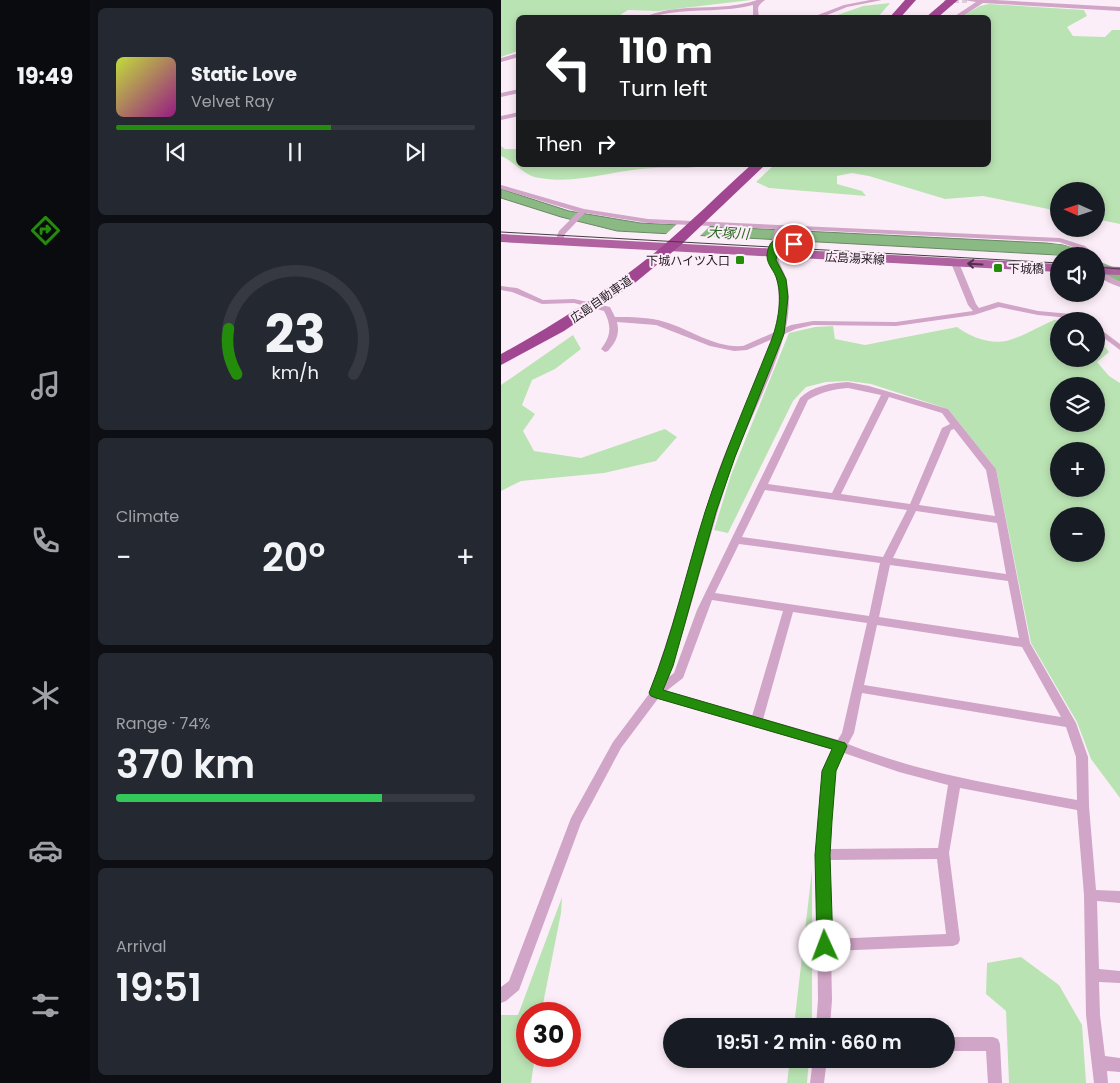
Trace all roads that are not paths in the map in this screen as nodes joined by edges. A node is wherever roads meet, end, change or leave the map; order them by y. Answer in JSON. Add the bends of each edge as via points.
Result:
{"nodes":[{"id":1,"x":879,"y":0,"type":"edge"},
{"id":2,"x":902,"y":0,"type":"edge"},
{"id":3,"x":911,"y":0,"type":"edge"},
{"id":4,"x":940,"y":0,"type":"edge"},
{"id":5,"x":953,"y":0,"type":"edge"},
{"id":6,"x":967,"y":0,"type":"edge"},
{"id":7,"x":983,"y":0,"type":"edge"},
{"id":8,"x":760,"y":1,"type":"edge"},
{"id":9,"x":1120,"y":9,"type":"edge"},
{"id":10,"x":655,"y":15,"type":"edge"},
{"id":11,"x":756,"y":15,"type":"edge"},
{"id":12,"x":821,"y":15,"type":"edge"},
{"id":13,"x":892,"y":15,"type":"edge"},
{"id":14,"x":897,"y":15,"type":"edge"},
{"id":15,"x":923,"y":15,"type":"edge"},
{"id":16,"x":934,"y":15,"type":"edge"},
{"id":17,"x":960,"y":15,"type":"edge"},
{"id":18,"x":516,"y":56,"type":"edge"},
{"id":19,"x":501,"y":60,"type":"edge"},
{"id":20,"x":516,"y":92,"type":"edge"},
{"id":21,"x":501,"y":96,"type":"edge"},
{"id":22,"x":516,"y":115,"type":"edge"},
{"id":23,"x":501,"y":118,"type":"edge"},
{"id":24,"x":744,"y":167,"type":"edge"},
{"id":25,"x":757,"y":167,"type":"edge"},
{"id":26,"x":501,"y":186,"type":"edge"},
{"id":27,"x":583,"y":212,"type":"junction"},
{"id":28,"x":779,"y":228,"type":"junction"},
{"id":29,"x":501,"y":229,"type":"edge"},
{"id":30,"x":564,"y":233,"type":"junction"},
{"id":31,"x":501,"y":238,"type":"edge"},
{"id":32,"x":774,"y":246,"type":"junction"},
{"id":33,"x":1080,"y":247,"type":"edge"},
{"id":34,"x":1050,"y":258,"type":"edge"},
{"id":35,"x":1120,"y":262,"type":"edge"},
{"id":36,"x":955,"y":263,"type":"junction"},
{"id":37,"x":1105,"y":263,"type":"edge"},
{"id":38,"x":1105,"y":266,"type":"edge"},
{"id":39,"x":1050,"y":268,"type":"edge"},
{"id":40,"x":1105,"y":271,"type":"edge"},
{"id":41,"x":1120,"y":271,"type":"edge"},
{"id":42,"x":1120,"y":285,"type":"edge"},
{"id":43,"x":501,"y":288,"type":"edge"},
{"id":44,"x":977,"y":311,"type":"junction"},
{"id":45,"x":1050,"y":314,"type":"edge"},
{"id":46,"x":613,"y":319,"type":"junction"},
{"id":47,"x":558,"y":323,"type":"junction"},
{"id":48,"x":779,"y":334,"type":"junction"},
{"id":49,"x":1105,"y":336,"type":"edge"},
{"id":50,"x":501,"y":348,"type":"edge"},
{"id":51,"x":1120,"y":348,"type":"edge"},
{"id":52,"x":605,"y":349,"type":"dead end"},
{"id":53,"x":501,"y":360,"type":"edge"},
{"id":54,"x":886,"y":394,"type":"junction"},
{"id":55,"x":956,"y":424,"type":"junction"},
{"id":56,"x":762,"y":486,"type":"junction"},
{"id":57,"x":835,"y":496,"type":"junction"},
{"id":58,"x":913,"y":508,"type":"junction"},
{"id":59,"x":1001,"y":520,"type":"junction"},
{"id":60,"x":736,"y":540,"type":"junction"},
{"id":61,"x":886,"y":561,"type":"junction"},
{"id":62,"x":1012,"y":578,"type":"junction"},
{"id":63,"x":709,"y":596,"type":"junction"},
{"id":64,"x":789,"y":608,"type":"junction"},
{"id":65,"x":873,"y":620,"type":"junction"},
{"id":66,"x":1025,"y":643,"type":"junction"},
{"id":67,"x":858,"y":688,"type":"junction"},
{"id":68,"x":656,"y":693,"type":"junction"},
{"id":69,"x":756,"y":723,"type":"junction"},
{"id":70,"x":1070,"y":723,"type":"junction"},
{"id":71,"x":840,"y":746,"type":"junction"},
{"id":72,"x":955,"y":780,"type":"junction"},
{"id":73,"x":1083,"y":806,"type":"junction"},
{"id":74,"x":943,"y":853,"type":"junction"},
{"id":75,"x":823,"y":855,"type":"junction"},
{"id":76,"x":1090,"y":895,"type":"junction"},
{"id":77,"x":1120,"y":897,"type":"edge"},
{"id":78,"x":825,"y":946,"type":"junction"},
{"id":79,"x":1092,"y":975,"type":"junction"},
{"id":80,"x":1120,"y":977,"type":"edge"},
{"id":81,"x":501,"y":996,"type":"edge"},
{"id":82,"x":824,"y":1018,"type":"edge"},
{"id":83,"x":955,"y":1044,"type":"edge"},
{"id":84,"x":1099,"y":1063,"type":"junction"},
{"id":85,"x":1120,"y":1065,"type":"edge"},
{"id":86,"x":819,"y":1068,"type":"edge"},
{"id":87,"x":817,"y":1083,"type":"edge"},
{"id":88,"x":995,"y":1083,"type":"edge"},
{"id":89,"x":1101,"y":1083,"type":"edge"}],
"edges":[{"from":1,"to":12,"type":"street","via":[[845,6]]},
{"from":2,"to":13,"type":"highway"},
{"from":3,"to":14,"type":"highway"},
{"from":4,"to":15,"type":"highway"},
{"from":5,"to":16,"type":"highway"},
{"from":6,"to":7,"type":"street"},
{"from":7,"to":9,"type":"street"},
{"from":7,"to":17,"type":"street"},
{"from":8,"to":10,"type":"street"},
{"from":8,"to":11,"type":"street","via":[[755,6]]},
{"from":18,"to":19,"type":"street"},
{"from":20,"to":21,"type":"street"},
{"from":22,"to":23,"type":"street"},
{"from":24,"to":47,"type":"highway","name":"広島自動車道","via":[[638,261]]},
{"from":25,"to":47,"type":"highway","name":"広島自動車道","via":[[649,264],[605,298]]},
{"from":26,"to":27,"type":"street"},
{"from":27,"to":28,"type":"street","via":[[647,221]]},
{"from":27,"to":30,"type":"street"},
{"from":28,"to":32,"type":"street"},
{"from":28,"to":33,"type":"street","via":[[1060,240]]},
{"from":29,"to":30,"type":"main road","name":"広島湯来線"},
{"from":30,"to":31,"type":"main road","name":"広島湯来線"},
{"from":30,"to":32,"type":"main road","name":"広島湯来線"},
{"from":32,"to":34,"type":"main road","name":"広島湯来線"},
{"from":32,"to":36,"type":"main road","name":"広島湯来線"},
{"from":32,"to":48,"type":"street","via":[[772,260],[782,279],[784,297]]},
{"from":35,"to":37,"type":"main road"},
{"from":39,"to":36,"type":"main road","name":"広島湯来線","one_way":true},
{"from":36,"to":44,"type":"street"},
{"from":38,"to":41,"type":"main road"},
{"from":40,"to":42,"type":"street"},
{"from":43,"to":46,"type":"street","via":[[542,302],[575,301],[607,309]]},
{"from":44,"to":45,"type":"street","via":[[998,304]]},
{"from":44,"to":48,"type":"street","via":[[896,324],[813,323]]},
{"from":46,"to":48,"type":"street","via":[[663,324],[736,349]]},
{"from":46,"to":52,"type":"street","via":[[612,342]]},
{"from":47,"to":50,"type":"highway","name":"広島自動車道"},
{"from":47,"to":53,"type":"highway","name":"広島自動車道"},
{"from":48,"to":68,"type":"street","via":[[729,457]]},
{"from":49,"to":51,"type":"street"},
{"from":54,"to":55,"type":"street","via":[[945,411]]},
{"from":54,"to":56,"type":"street","via":[[848,385],[832,386],[809,395]]},
{"from":54,"to":57,"type":"street"},
{"from":55,"to":58,"type":"street","via":[[947,428]]},
{"from":55,"to":59,"type":"street","via":[[991,469]]},
{"from":56,"to":57,"type":"street"},
{"from":56,"to":60,"type":"street"},
{"from":57,"to":58,"type":"street"},
{"from":58,"to":59,"type":"street"},
{"from":58,"to":61,"type":"street"},
{"from":59,"to":62,"type":"street"},
{"from":60,"to":61,"type":"street"},
{"from":60,"to":63,"type":"street"},
{"from":61,"to":62,"type":"street"},
{"from":61,"to":65,"type":"street"},
{"from":62,"to":66,"type":"street"},
{"from":63,"to":64,"type":"street"},
{"from":63,"to":68,"type":"street","via":[[679,675]]},
{"from":64,"to":65,"type":"street"},
{"from":64,"to":69,"type":"street"},
{"from":65,"to":66,"type":"street"},
{"from":65,"to":67,"type":"street"},
{"from":66,"to":70,"type":"street"},
{"from":67,"to":70,"type":"street"},
{"from":67,"to":71,"type":"street","via":[[848,733]]},
{"from":68,"to":69,"type":"street"},
{"from":68,"to":81,"type":"street","via":[[617,745],[575,822],[514,985]]},
{"from":69,"to":71,"type":"street"},
{"from":70,"to":73,"type":"street","via":[[1082,757]]},
{"from":71,"to":72,"type":"street","via":[[872,761]]},
{"from":71,"to":75,"type":"street","via":[[829,771]]},
{"from":72,"to":73,"type":"street"},
{"from":72,"to":74,"type":"street"},
{"from":73,"to":76,"type":"street"},
{"from":74,"to":75,"type":"street"},
{"from":74,"to":78,"type":"street","via":[[953,940]]},
{"from":75,"to":78,"type":"street"},
{"from":76,"to":77,"type":"street"},
{"from":76,"to":79,"type":"street"},
{"from":78,"to":82,"type":"street"},
{"from":79,"to":80,"type":"street"},
{"from":79,"to":84,"type":"street"},
{"from":83,"to":88,"type":"street","via":[[993,1044]]},
{"from":84,"to":85,"type":"street"},
{"from":84,"to":89,"type":"street"},
{"from":86,"to":87,"type":"street"}]}
